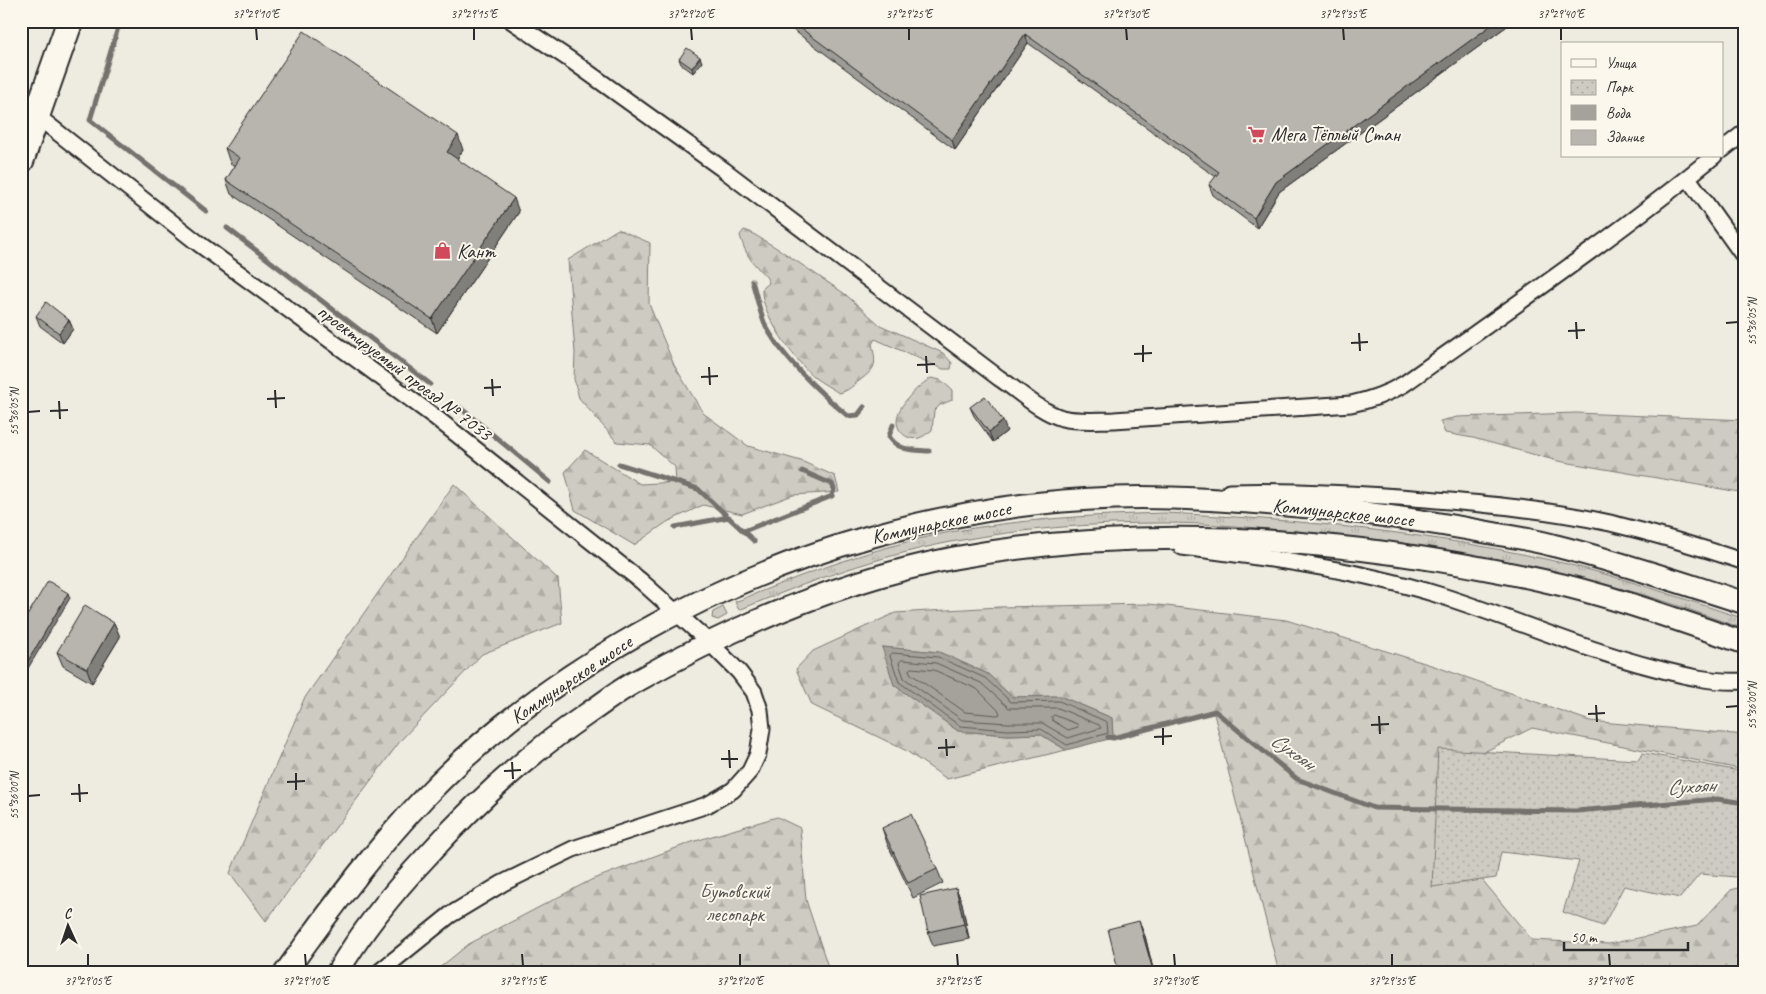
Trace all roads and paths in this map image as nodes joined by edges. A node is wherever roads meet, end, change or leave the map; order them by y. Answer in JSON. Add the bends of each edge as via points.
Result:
{"nodes":[{"id":1,"x":70,"y":21,"type":"edge"},
{"id":2,"x":512,"y":21,"type":"edge"},
{"id":3,"x":524,"y":21,"type":"edge"},
{"id":4,"x":533,"y":34,"type":"junction"},
{"id":5,"x":37,"y":116,"type":"junction"},
{"id":6,"x":1745,"y":132,"type":"edge"},
{"id":7,"x":1724,"y":148,"type":"edge"},
{"id":8,"x":1712,"y":158,"type":"edge"},
{"id":9,"x":21,"y":160,"type":"edge"},
{"id":10,"x":1688,"y":178,"type":"junction"},
{"id":11,"x":1745,"y":258,"type":"edge"},
{"id":12,"x":1116,"y":498,"type":"junction"},
{"id":13,"x":1128,"y":540,"type":"junction"},
{"id":14,"x":1745,"y":562,"type":"edge"},
{"id":15,"x":1745,"y":603,"type":"edge"},
{"id":16,"x":675,"y":612,"type":"junction"},
{"id":17,"x":710,"y":642,"type":"junction"},
{"id":18,"x":1745,"y":642,"type":"edge"},
{"id":19,"x":1745,"y":682,"type":"edge"},
{"id":20,"x":285,"y":973,"type":"edge"},
{"id":21,"x":337,"y":973,"type":"edge"},
{"id":22,"x":378,"y":973,"type":"edge"}],
"edges":[{"from":1,"to":5,"type":"highway"},
{"from":2,"to":4,"type":"street"},
{"from":3,"to":4,"type":"street"},
{"from":4,"to":10,"type":"street","via":[[724,170],[999,378],[1043,409],[1063,418],[1114,420],[1351,404],[1376,398],[1404,384]]},
{"from":5,"to":9,"type":"highway"},
{"from":5,"to":16,"type":"street","name":"проектируемый проезд № 7033","via":[[198,243],[435,417],[641,581]]},
{"from":6,"to":7,"type":"street"},
{"from":8,"to":10,"type":"street"},
{"from":10,"to":11,"type":"street"},
{"from":12,"to":14,"type":"street","via":[[1265,491],[1517,508],[1608,523]]},
{"from":12,"to":15,"type":"main road","name":"Коммунарское шоссе","via":[[1241,501],[1434,522],[1551,544],[1639,568]]},
{"from":12,"to":16,"type":"main road","name":"Коммунарское шоссе","via":[[1017,506],[874,535],[792,562]]},
{"from":13,"to":17,"type":"main road","name":"Коммунарское шоссе","via":[[1079,541],[1020,548],[888,574],[805,601]]},
{"from":13,"to":18,"type":"main road","name":"Коммунарское шоссе","via":[[1235,539],[1348,548],[1431,559],[1545,581]]},
{"from":13,"to":19,"type":"street","via":[[1354,572],[1482,609],[1616,657],[1693,678]]},
{"from":16,"to":17,"type":"street","name":"проектируемый проезд № 7033"},
{"from":16,"to":20,"type":"main road","name":"Коммунарское шоссе","via":[[537,698],[425,796],[333,904]]},
{"from":17,"to":21,"type":"main road","name":"Коммунарское шоссе","via":[[635,682],[560,732],[503,779],[406,879],[354,944]]},
{"from":17,"to":22,"type":"street","name":"проектируемый проезд № 7033","via":[[754,692],[760,710],[762,729],[758,754],[750,771],[733,790],[707,805],[573,849],[503,882],[450,916]]}]}
